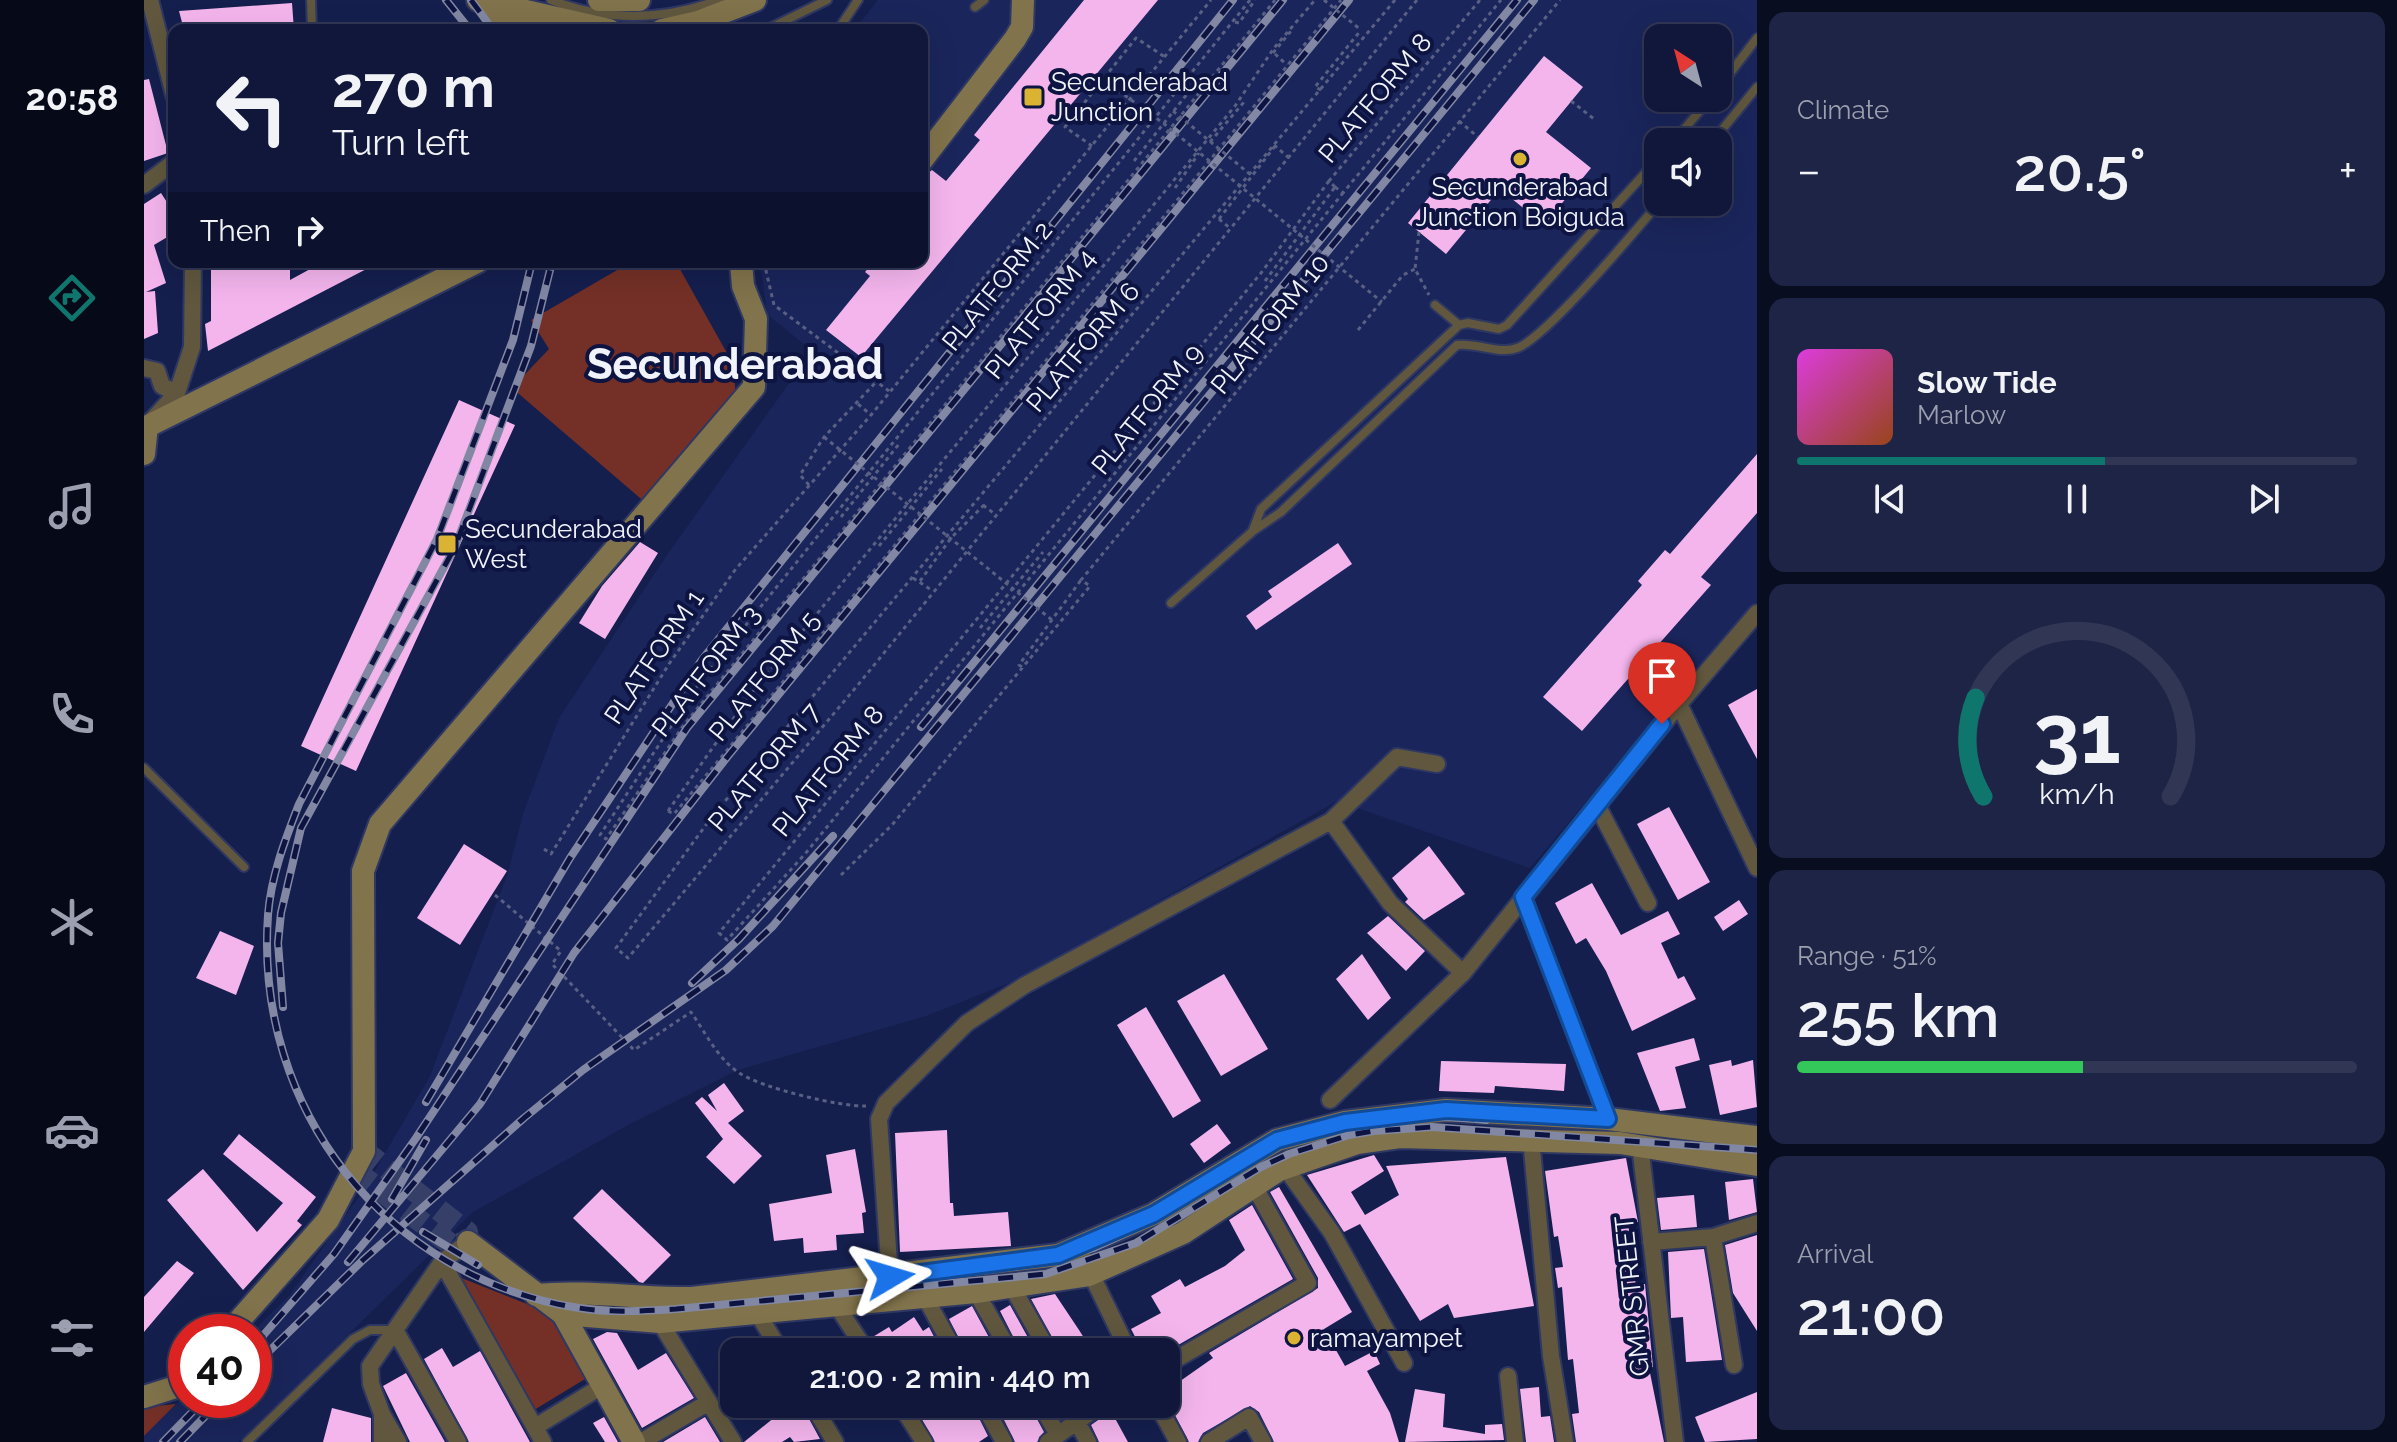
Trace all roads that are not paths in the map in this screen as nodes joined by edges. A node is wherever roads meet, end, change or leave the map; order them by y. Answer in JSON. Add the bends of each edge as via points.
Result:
{"nodes":[{"id":1,"x":150,"y":0,"type":"edge"},
{"id":2,"x":311,"y":0,"type":"edge"},
{"id":3,"x":478,"y":0,"type":"edge"},
{"id":4,"x":551,"y":0,"type":"edge"},
{"id":5,"x":599,"y":0,"type":"edge"},
{"id":6,"x":639,"y":0,"type":"edge"},
{"id":7,"x":719,"y":0,"type":"edge"},
{"id":8,"x":755,"y":0,"type":"edge"},
{"id":9,"x":827,"y":0,"type":"edge"},
{"id":10,"x":858,"y":0,"type":"edge"},
{"id":11,"x":984,"y":0,"type":"edge"},
{"id":12,"x":1023,"y":0,"type":"edge"},
{"id":13,"x":975,"y":7,"type":"dead end"},
{"id":14,"x":851,"y":13,"type":"junction"},
{"id":15,"x":312,"y":24,"type":"edge"},
{"id":16,"x":516,"y":24,"type":"edge"},
{"id":17,"x":583,"y":24,"type":"edge"},
{"id":18,"x":689,"y":24,"type":"edge"},
{"id":19,"x":778,"y":24,"type":"edge"},
{"id":20,"x":838,"y":24,"type":"edge"},
{"id":21,"x":843,"y":24,"type":"edge"},
{"id":22,"x":1757,"y":38,"type":"edge"},
{"id":23,"x":168,"y":71,"type":"edge"},
{"id":24,"x":1732,"y":71,"type":"edge"},
{"id":25,"x":1757,"y":87,"type":"edge"},
{"id":26,"x":1699,"y":112,"type":"edge"},
{"id":27,"x":1685,"y":128,"type":"edge"},
{"id":28,"x":1723,"y":128,"type":"edge"},
{"id":29,"x":928,"y":152,"type":"edge"},
{"id":30,"x":168,"y":167,"type":"edge"},
{"id":31,"x":1644,"y":174,"type":"edge"},
{"id":32,"x":144,"y":185,"type":"edge"},
{"id":33,"x":1647,"y":216,"type":"edge"},
{"id":34,"x":193,"y":268,"type":"edge"},
{"id":35,"x":461,"y":268,"type":"edge"},
{"id":36,"x":742,"y":268,"type":"edge"},
{"id":37,"x":1435,"y":305,"type":"road end"},
{"id":38,"x":1459,"y":325,"type":"junction"},
{"id":39,"x":144,"y":368,"type":"edge"},
{"id":40,"x":177,"y":393,"type":"junction"},
{"id":41,"x":146,"y":427,"type":"edge"},
{"id":42,"x":144,"y":454,"type":"edge"},
{"id":43,"x":1253,"y":531,"type":"junction"},
{"id":44,"x":1171,"y":603,"type":"dead end"},
{"id":45,"x":1757,"y":613,"type":"edge"},
{"id":46,"x":1679,"y":704,"type":"junction"},
{"id":47,"x":1437,"y":764,"type":"dead end"},
{"id":48,"x":144,"y":768,"type":"edge"},
{"id":49,"x":1597,"y":805,"type":"junction"},
{"id":50,"x":1331,"y":821,"type":"junction"},
{"id":51,"x":244,"y":867,"type":"dead end"},
{"id":52,"x":1757,"y":868,"type":"edge"},
{"id":53,"x":1523,"y":897,"type":"junction"},
{"id":54,"x":1648,"y":903,"type":"dead end"},
{"id":55,"x":1463,"y":973,"type":"junction"},
{"id":56,"x":1330,"y":1100,"type":"dead end"},
{"id":57,"x":1608,"y":1119,"type":"junction"},
{"id":58,"x":1350,"y":1121,"type":"junction"},
{"id":59,"x":1757,"y":1137,"type":"edge"},
{"id":60,"x":1531,"y":1138,"type":"junction"},
{"id":61,"x":1357,"y":1143,"type":"junction"},
{"id":62,"x":1640,"y":1145,"type":"junction"},
{"id":63,"x":1265,"y":1147,"type":"junction"},
{"id":64,"x":1757,"y":1165,"type":"edge"},
{"id":65,"x":1282,"y":1168,"type":"junction"},
{"id":66,"x":1253,"y":1184,"type":"junction"},
{"id":67,"x":1757,"y":1223,"type":"edge"},
{"id":68,"x":1713,"y":1237,"type":"junction"},
{"id":69,"x":468,"y":1242,"type":"joint"},
{"id":70,"x":1651,"y":1242,"type":"junction"},
{"id":71,"x":1078,"y":1247,"type":"junction"},
{"id":72,"x":442,"y":1262,"type":"junction"},
{"id":73,"x":1089,"y":1275,"type":"junction"},
{"id":74,"x":890,"y":1277,"type":"junction"},
{"id":75,"x":830,"y":1283,"type":"junction"},
{"id":76,"x":1012,"y":1287,"type":"junction"},
{"id":77,"x":976,"y":1292,"type":"junction"},
{"id":78,"x":536,"y":1295,"type":"junction"},
{"id":79,"x":925,"y":1297,"type":"junction"},
{"id":80,"x":653,"y":1298,"type":"junction"},
{"id":81,"x":895,"y":1300,"type":"junction"},
{"id":82,"x":837,"y":1306,"type":"junction"},
{"id":83,"x":245,"y":1314,"type":"edge"},
{"id":84,"x":563,"y":1314,"type":"junction"},
{"id":85,"x":758,"y":1314,"type":"junction"},
{"id":86,"x":660,"y":1322,"type":"junction"},
{"id":87,"x":395,"y":1330,"type":"junction"},
{"id":88,"x":773,"y":1338,"type":"edge"},
{"id":89,"x":858,"y":1338,"type":"edge"},
{"id":90,"x":947,"y":1338,"type":"edge"},
{"id":91,"x":1002,"y":1338,"type":"edge"},
{"id":92,"x":1041,"y":1338,"type":"edge"},
{"id":93,"x":1122,"y":1338,"type":"edge"},
{"id":94,"x":1180,"y":1357,"type":"edge"},
{"id":95,"x":1404,"y":1363,"type":"dead end"},
{"id":96,"x":1734,"y":1365,"type":"dead end"},
{"id":97,"x":1508,"y":1376,"type":"dead end"},
{"id":98,"x":602,"y":1386,"type":"junction"},
{"id":99,"x":168,"y":1389,"type":"edge"},
{"id":100,"x":144,"y":1397,"type":"edge"},
{"id":101,"x":709,"y":1402,"type":"junction"},
{"id":102,"x":382,"y":1414,"type":"junction"},
{"id":103,"x":820,"y":1418,"type":"edge"},
{"id":104,"x":909,"y":1418,"type":"edge"},
{"id":105,"x":991,"y":1418,"type":"edge"},
{"id":106,"x":1045,"y":1418,"type":"edge"},
{"id":107,"x":1074,"y":1418,"type":"edge"},
{"id":108,"x":1081,"y":1418,"type":"edge"},
{"id":109,"x":1165,"y":1418,"type":"edge"},
{"id":110,"x":539,"y":1434,"type":"edge"},
{"id":111,"x":1052,"y":1438,"type":"edge"},
{"id":112,"x":247,"y":1442,"type":"edge"},
{"id":113,"x":382,"y":1442,"type":"edge"},
{"id":114,"x":398,"y":1442,"type":"edge"},
{"id":115,"x":458,"y":1442,"type":"edge"},
{"id":116,"x":634,"y":1442,"type":"edge"},
{"id":117,"x":641,"y":1442,"type":"edge"},
{"id":118,"x":733,"y":1442,"type":"edge"},
{"id":119,"x":835,"y":1442,"type":"edge"},
{"id":120,"x":924,"y":1442,"type":"edge"},
{"id":121,"x":1004,"y":1442,"type":"edge"},
{"id":122,"x":1088,"y":1442,"type":"edge"},
{"id":123,"x":1178,"y":1442,"type":"edge"},
{"id":124,"x":1209,"y":1442,"type":"edge"},
{"id":125,"x":1263,"y":1442,"type":"edge"},
{"id":126,"x":1515,"y":1442,"type":"edge"},
{"id":127,"x":1565,"y":1442,"type":"edge"},
{"id":128,"x":1675,"y":1442,"type":"edge"}],
"edges":[{"from":1,"to":23,"type":"street"},
{"from":2,"to":15,"type":"lane"},
{"from":3,"to":16,"type":"street"},
{"from":3,"to":17,"type":"street"},
{"from":4,"to":7,"type":"lane","via":[[583,12],[625,17],[664,16]]},
{"from":5,"to":6,"type":"street"},
{"from":8,"to":18,"type":"street"},
{"from":9,"to":19,"type":"lane"},
{"from":10,"to":14,"type":"lane"},
{"from":11,"to":13,"type":"lane"},
{"from":12,"to":29,"type":"street","via":[[1022,27],[1015,39]]},
{"from":14,"to":20,"type":"lane"},
{"from":14,"to":21,"type":"lane"},
{"from":22,"to":24,"type":"lane"},
{"from":25,"to":28,"type":"lane"},
{"from":26,"to":27,"type":"lane"},
{"from":30,"to":32,"type":"street"},
{"from":31,"to":38,"type":"lane","via":[[1507,325]]},
{"from":33,"to":43,"type":"lane","via":[[1533,341],[1503,351],[1457,345],[1281,512]]},
{"from":34,"to":40,"type":"street","via":[[192,347]]},
{"from":35,"to":41,"type":"street"},
{"from":36,"to":83,"type":"street","via":[[756,319],[754,387],[380,824],[363,871],[364,1151],[328,1220]]},
{"from":37,"to":38,"type":"lane"},
{"from":38,"to":43,"type":"lane","via":[[1261,509]]},
{"from":39,"to":40,"type":"street","via":[[157,371],[162,386]]},
{"from":40,"to":41,"type":"street"},
{"from":41,"to":42,"type":"street"},
{"from":43,"to":44,"type":"lane"},
{"from":45,"to":46,"type":"street"},
{"from":46,"to":49,"type":"street"},
{"from":46,"to":52,"type":"street"},
{"from":47,"to":50,"type":"street","via":[[1397,757]]},
{"from":48,"to":51,"type":"lane"},
{"from":49,"to":53,"type":"street"},
{"from":49,"to":54,"type":"street"},
{"from":50,"to":55,"type":"street","via":[[1390,903]]},
{"from":50,"to":74,"type":"street","via":[[1025,985],[967,1023],[886,1103],[879,1119]]},
{"from":53,"to":55,"type":"street"},
{"from":53,"to":57,"type":"street"},
{"from":55,"to":56,"type":"street"},
{"from":57,"to":58,"type":"street","via":[[1446,1110]]},
{"from":57,"to":59,"type":"street"},
{"from":58,"to":61,"type":"street"},
{"from":58,"to":63,"type":"street"},
{"from":60,"to":61,"type":"street","via":[[1400,1137]]},
{"from":60,"to":62,"type":"street"},
{"from":60,"to":127,"type":"street","via":[[1551,1356]]},
{"from":61,"to":65,"type":"street"},
{"from":62,"to":64,"type":"street"},
{"from":62,"to":70,"type":"street","name":"GMR STREET"},
{"from":63,"to":65,"type":"street"},
{"from":63,"to":71,"type":"street","via":[[1154,1214]]},
{"from":65,"to":66,"type":"street"},
{"from":65,"to":95,"type":"street","via":[[1332,1233]]},
{"from":66,"to":73,"type":"street","via":[[1183,1233]]},
{"from":66,"to":94,"type":"street","via":[[1308,1283]]},
{"from":67,"to":68,"type":"street"},
{"from":68,"to":70,"type":"street"},
{"from":68,"to":96,"type":"street"},
{"from":69,"to":72,"type":"street"},
{"from":69,"to":78,"type":"street"},
{"from":70,"to":128,"type":"street","name":"GMR STREET"},
{"from":71,"to":73,"type":"street"},
{"from":71,"to":74,"type":"street","via":[[1058,1255]]},
{"from":72,"to":87,"type":"street"},
{"from":72,"to":110,"type":"street"},
{"from":73,"to":76,"type":"street"},
{"from":73,"to":93,"type":"street"},
{"from":74,"to":75,"type":"street"},
{"from":74,"to":81,"type":"street"},
{"from":75,"to":80,"type":"street"},
{"from":75,"to":82,"type":"street"},
{"from":76,"to":77,"type":"street"},
{"from":76,"to":92,"type":"street"},
{"from":77,"to":79,"type":"street"},
{"from":77,"to":91,"type":"street"},
{"from":78,"to":80,"type":"street"},
{"from":78,"to":84,"type":"street"},
{"from":79,"to":81,"type":"street"},
{"from":79,"to":90,"type":"street"},
{"from":80,"to":86,"type":"street"},
{"from":81,"to":82,"type":"street"},
{"from":82,"to":85,"type":"street"},
{"from":82,"to":89,"type":"street"},
{"from":84,"to":86,"type":"street"},
{"from":84,"to":98,"type":"street"},
{"from":85,"to":86,"type":"street"},
{"from":85,"to":88,"type":"street"},
{"from":86,"to":101,"type":"street"},
{"from":87,"to":102,"type":"street","via":[[370,1366]]},
{"from":87,"to":112,"type":"lane","via":[[370,1330],[353,1339]]},
{"from":87,"to":115,"type":"street"},
{"from":97,"to":126,"type":"street"},
{"from":98,"to":110,"type":"street"},
{"from":98,"to":116,"type":"street"},
{"from":99,"to":100,"type":"street"},
{"from":101,"to":117,"type":"street"},
{"from":101,"to":118,"type":"street"},
{"from":102,"to":113,"type":"street"},
{"from":102,"to":114,"type":"street"},
{"from":103,"to":119,"type":"street"},
{"from":104,"to":120,"type":"street"},
{"from":105,"to":121,"type":"street"},
{"from":106,"to":111,"type":"street"},
{"from":107,"to":111,"type":"street"},
{"from":108,"to":122,"type":"street"},
{"from":109,"to":123,"type":"street"},
{"from":124,"to":125,"type":"street","via":[[1249,1417]]}]}
